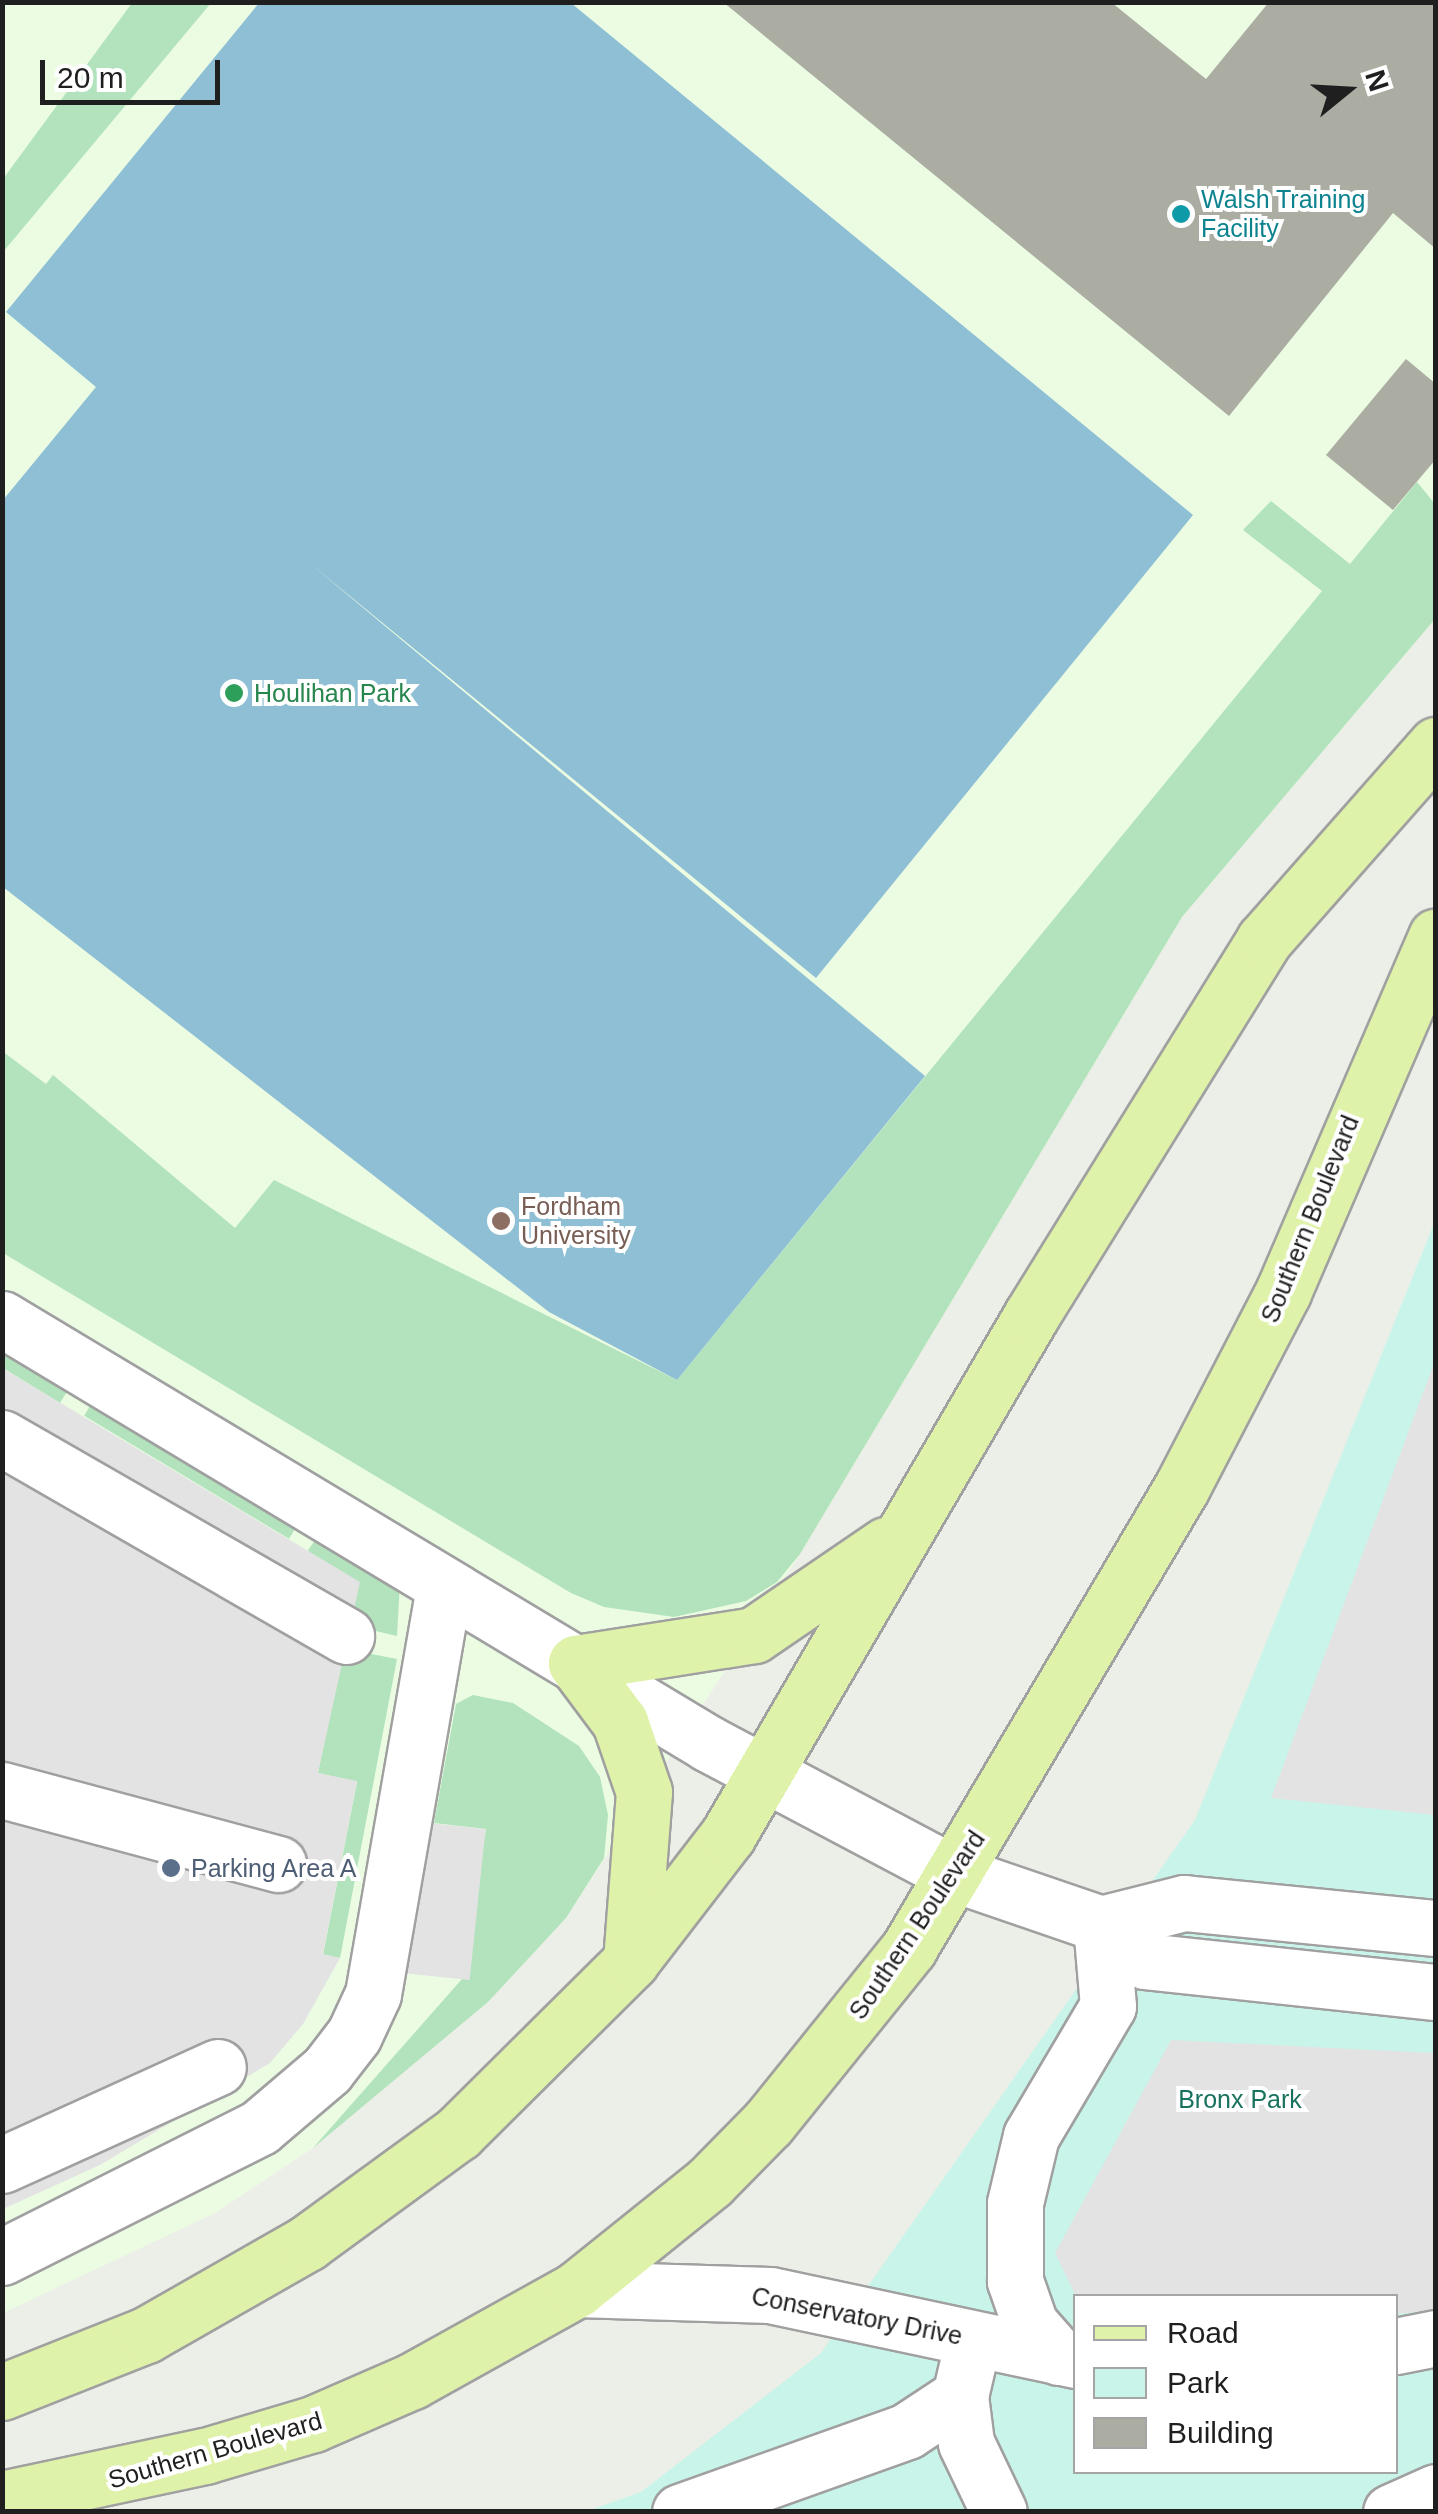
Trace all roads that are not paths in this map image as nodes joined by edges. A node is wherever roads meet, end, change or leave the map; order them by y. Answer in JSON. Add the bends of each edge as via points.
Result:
{"nodes":[{"id":1,"x":1436,"y":745,"type":"edge"},
{"id":2,"x":1436,"y":937,"type":"edge"},
{"id":3,"x":2,"y":1319,"type":"edge"},
{"id":4,"x":2,"y":1438,"type":"edge"},
{"id":5,"x":901,"y":1534,"type":"junction"},
{"id":6,"x":444,"y":1588,"type":"junction"},
{"id":7,"x":346,"y":1636,"type":"dead end"},
{"id":8,"x":576,"y":1663,"type":"junction"},
{"id":9,"x":763,"y":1775,"type":"junction"},
{"id":10,"x":2,"y":1790,"type":"edge"},
{"id":11,"x":278,"y":1864,"type":"dead end"},
{"id":12,"x":955,"y":1874,"type":"junction"},
{"id":13,"x":1101,"y":1924,"type":"junction"},
{"id":14,"x":1436,"y":1928,"type":"edge"},
{"id":15,"x":631,"y":1961,"type":"junction"},
{"id":16,"x":1436,"y":1992,"type":"edge"},
{"id":17,"x":218,"y":2067,"type":"dead end"},
{"id":18,"x":2,"y":2165,"type":"edge"},
{"id":19,"x":2,"y":2256,"type":"edge"},
{"id":20,"x":577,"y":2289,"type":"junction"},
{"id":21,"x":1436,"y":2338,"type":"edge"},
{"id":22,"x":973,"y":2340,"type":"junction"},
{"id":23,"x":1398,"y":2346,"type":"edge"},
{"id":24,"x":1067,"y":2358,"type":"edge"},
{"id":25,"x":2,"y":2392,"type":"edge"},
{"id":26,"x":960,"y":2396,"type":"junction"},
{"id":27,"x":1436,"y":2492,"type":"edge"},
{"id":28,"x":2,"y":2499,"type":"edge"},
{"id":29,"x":680,"y":2512,"type":"edge"},
{"id":30,"x":999,"y":2512,"type":"edge"},
{"id":31,"x":1391,"y":2512,"type":"edge"}],
"edges":[{"from":1,"to":5,"type":"main road","via":[[1264,940]]},
{"from":2,"to":12,"type":"main road","name":"Southern Boulevard","via":[[1236,1389]]},
{"from":3,"to":6,"type":"lane"},
{"from":4,"to":7,"type":"lane"},
{"from":5,"to":8,"type":"main road","via":[[754,1634]]},
{"from":5,"to":9,"type":"main road"},
{"from":6,"to":8,"type":"lane"},
{"from":6,"to":19,"type":"lane","via":[[373,1994],[354,2035],[327,2070],[260,2126]]},
{"from":8,"to":9,"type":"lane"},
{"from":8,"to":15,"type":"main road","via":[[620,1722],[644,1792]]},
{"from":9,"to":12,"type":"lane"},
{"from":9,"to":15,"type":"main road","via":[[728,1836]]},
{"from":10,"to":11,"type":"lane"},
{"from":12,"to":13,"type":"lane"},
{"from":12,"to":20,"type":"main road","name":"Southern Boulevard","via":[[865,2008],[768,2123],[710,2182]]},
{"from":13,"to":14,"type":"lane","via":[[1184,1903]]},
{"from":13,"to":16,"type":"lane","via":[[1145,1961]]},
{"from":13,"to":24,"type":"lane","via":[[1108,2006],[1031,2136],[1015,2203],[1015,2281],[1030,2324]]},
{"from":15,"to":25,"type":"main road","via":[[458,2133],[307,2243],[146,2335]]},
{"from":17,"to":18,"type":"lane"},
{"from":20,"to":22,"type":"lane","name":"Conservatory Drive","via":[[770,2296]]},
{"from":20,"to":28,"type":"main road","name":"Southern Boulevard","via":[[412,2381],[312,2424],[100,2484]]},
{"from":21,"to":23,"type":"lane"},
{"from":22,"to":24,"type":"lane","name":"Conservatory Drive"},
{"from":22,"to":26,"type":"lane"},
{"from":26,"to":29,"type":"lane","via":[[907,2432]]},
{"from":26,"to":30,"type":"lane","via":[[966,2443]]},
{"from":27,"to":31,"type":"lane"}]}
